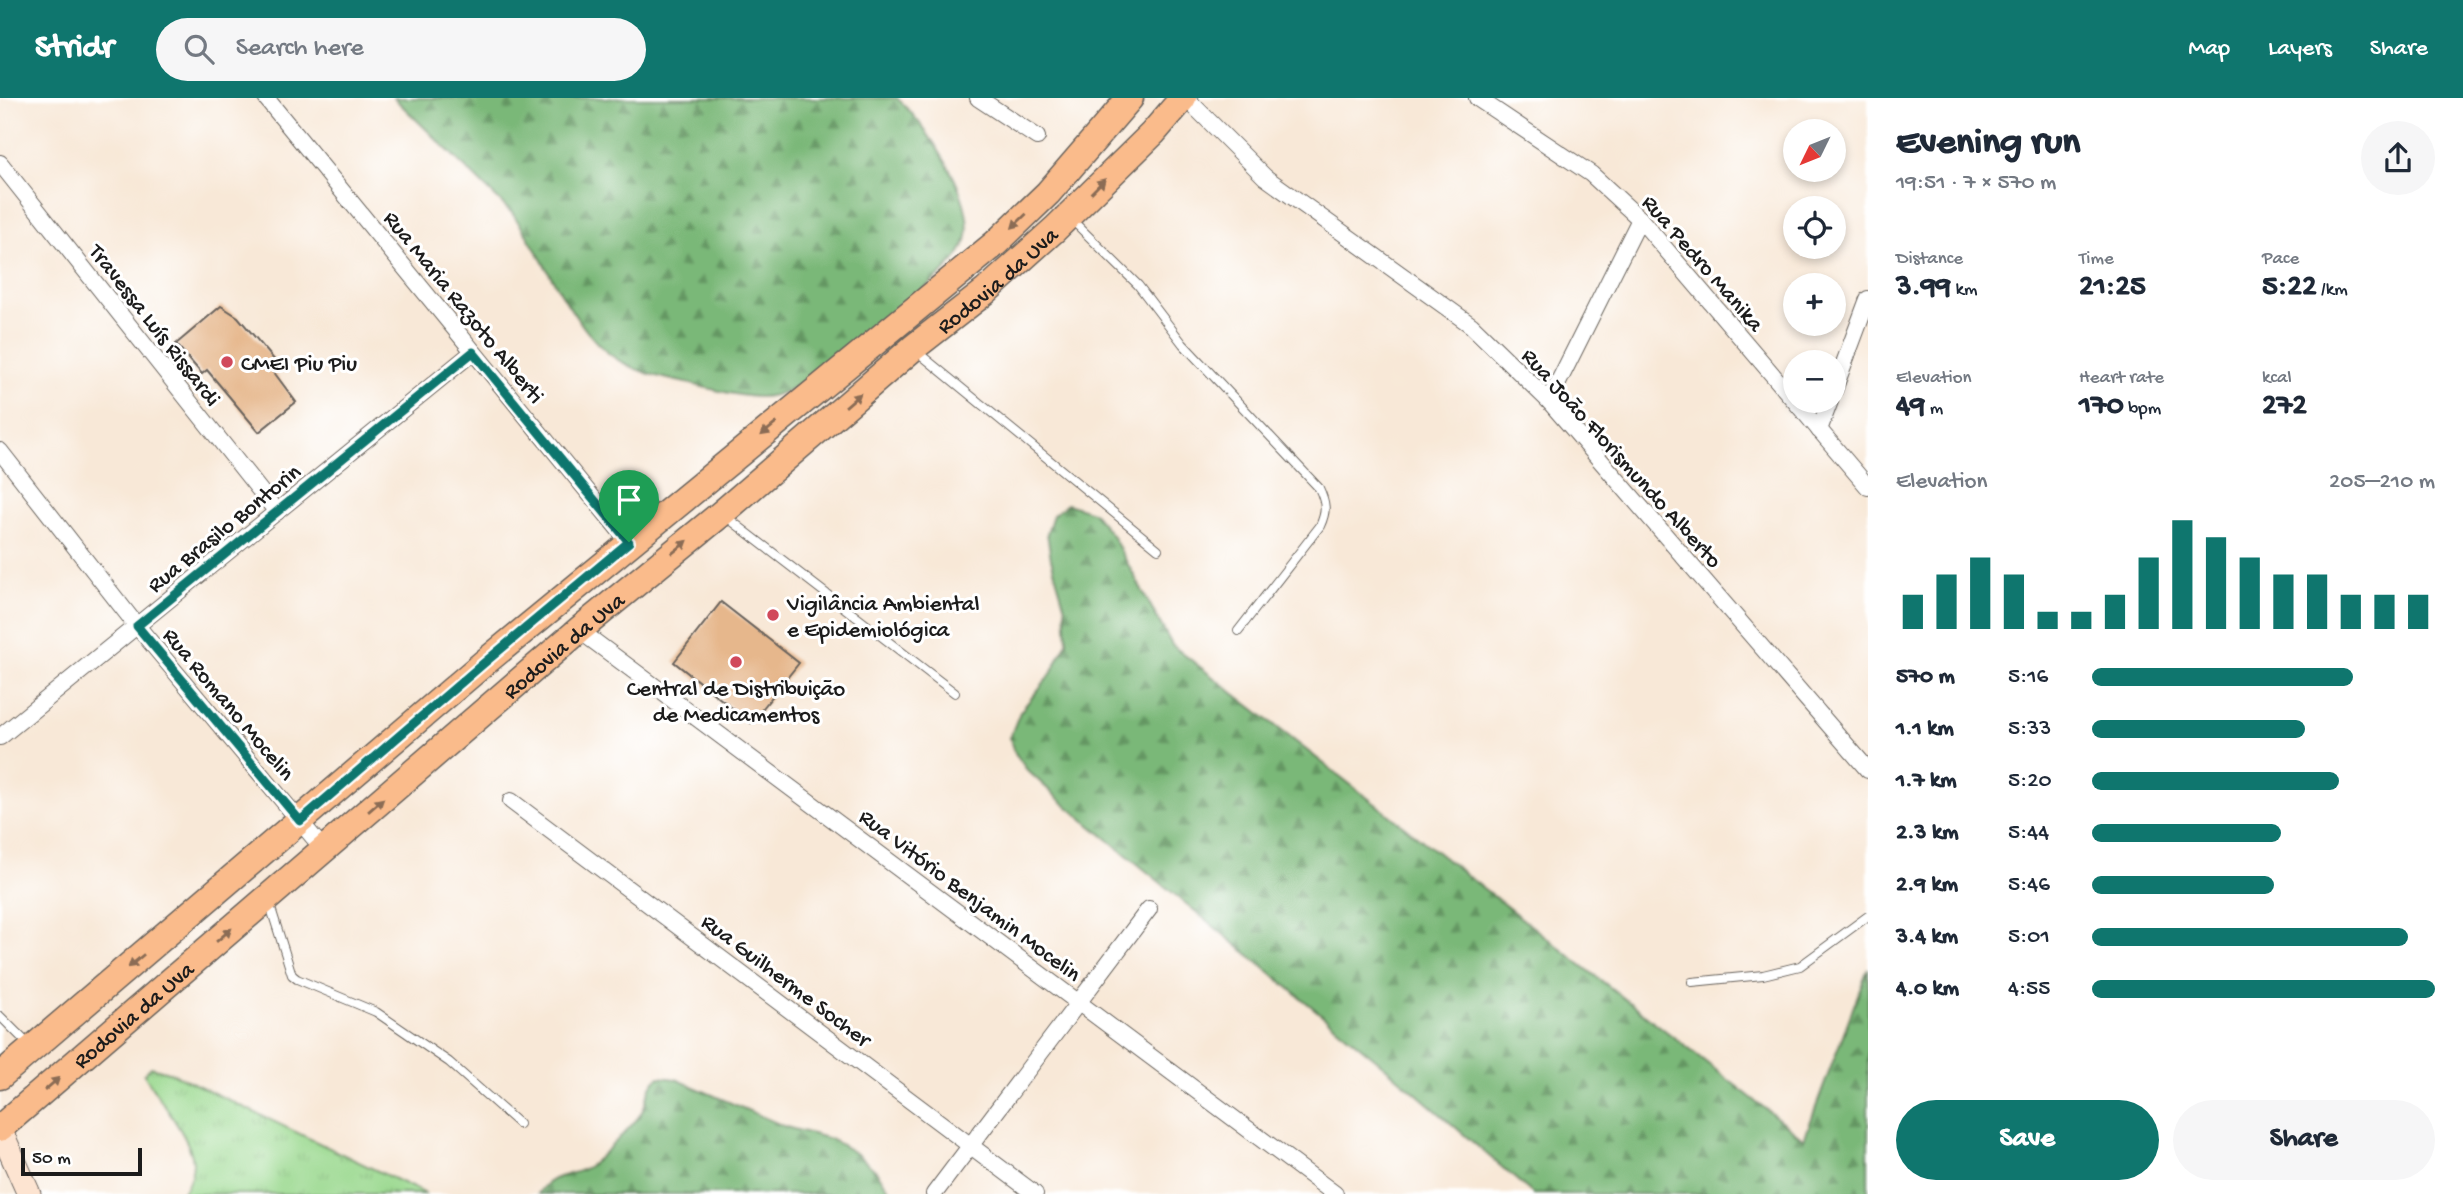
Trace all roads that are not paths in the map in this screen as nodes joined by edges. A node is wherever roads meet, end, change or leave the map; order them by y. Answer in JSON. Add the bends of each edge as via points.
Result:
{"nodes":[{"id":1,"x":266,"y":98,"type":"edge"},
{"id":2,"x":978,"y":98,"type":"edge"},
{"id":3,"x":1130,"y":98,"type":"edge"},
{"id":4,"x":1184,"y":98,"type":"edge"},
{"id":5,"x":1477,"y":98,"type":"edge"},
{"id":6,"x":1037,"y":137,"type":"dead end"},
{"id":7,"x":0,"y":163,"type":"edge"},
{"id":8,"x":1068,"y":216,"type":"junction"},
{"id":9,"x":1640,"y":219,"type":"junction"},
{"id":10,"x":1868,"y":299,"type":"edge"},
{"id":11,"x":913,"y":348,"type":"junction"},
{"id":12,"x":473,"y":352,"type":"junction"},
{"id":13,"x":1846,"y":358,"type":"edge"},
{"id":14,"x":1549,"y":401,"type":"junction"},
{"id":15,"x":1825,"y":413,"type":"edge"},
{"id":16,"x":1819,"y":430,"type":"junction"},
{"id":17,"x":0,"y":451,"type":"edge"},
{"id":18,"x":1868,"y":487,"type":"edge"},
{"id":19,"x":277,"y":512,"type":"junction"},
{"id":20,"x":722,"y":513,"type":"junction"},
{"id":21,"x":629,"y":542,"type":"junction"},
{"id":22,"x":1158,"y":550,"type":"dead end"},
{"id":23,"x":137,"y":626,"type":"junction"},
{"id":24,"x":579,"y":630,"type":"junction"},
{"id":25,"x":1238,"y":631,"type":"dead end"},
{"id":26,"x":955,"y":693,"type":"dead end"},
{"id":27,"x":0,"y":737,"type":"edge"},
{"id":28,"x":1868,"y":770,"type":"edge"},
{"id":29,"x":511,"y":801,"type":"dead end"},
{"id":30,"x":300,"y":821,"type":"junction"},
{"id":31,"x":324,"y":850,"type":"junction"},
{"id":32,"x":268,"y":898,"type":"junction"},
{"id":33,"x":1149,"y":909,"type":"dead end"},
{"id":34,"x":1868,"y":916,"type":"edge"},
{"id":35,"x":1692,"y":982,"type":"dead end"},
{"id":36,"x":1078,"y":1002,"type":"junction"},
{"id":37,"x":0,"y":1016,"type":"edge"},
{"id":38,"x":32,"y":1049,"type":"junction"},
{"id":39,"x":0,"y":1076,"type":"edge"},
{"id":40,"x":519,"y":1124,"type":"dead end"},
{"id":41,"x":0,"y":1129,"type":"edge"},
{"id":42,"x":970,"y":1146,"type":"junction"},
{"id":43,"x":29,"y":1194,"type":"edge"},
{"id":44,"x":934,"y":1194,"type":"edge"},
{"id":45,"x":1035,"y":1194,"type":"edge"},
{"id":46,"x":1335,"y":1194,"type":"edge"}],
"edges":[{"from":1,"to":12,"type":"street","name":"Rua Maria Razoto Alberti"},
{"from":2,"to":6,"type":"street"},
{"from":3,"to":21,"type":"main road","name":"Rodovia da Uva","one_way":true,"via":[[1048,193],[996,243]]},
{"from":8,"to":4,"type":"main road","name":"Rodovia da Uva","one_way":true},
{"from":4,"to":14,"type":"street","name":"Rua João Florismundo Alberto","via":[[1265,177],[1471,325]]},
{"from":5,"to":9,"type":"street","name":"Rua Pedro Manika","via":[[1591,174]]},
{"from":7,"to":19,"type":"street","name":"Travessa Luís Rissardi"},
{"from":8,"to":11,"type":"main road","name":"Rodovia da Uva","via":[[986,291]]},
{"from":8,"to":25,"type":"lane","via":[[1138,285],[1177,338],[1319,488],[1325,500],[1326,514],[1320,526]]},
{"from":9,"to":14,"type":"street"},
{"from":9,"to":16,"type":"street","name":"Rua Pedro Manika"},
{"from":10,"to":13,"type":"street"},
{"from":20,"to":11,"type":"main road","name":"Rodovia da Uva","one_way":true},
{"from":11,"to":22,"type":"lane"},
{"from":12,"to":19,"type":"street","name":"Rua Brasilo Bontorin"},
{"from":12,"to":21,"type":"street","name":"Rua Maria Razoto Alberti"},
{"from":14,"to":28,"type":"street","name":"Rua João Florismundo Alberto"},
{"from":15,"to":16,"type":"street"},
{"from":16,"to":18,"type":"street","name":"Rua Pedro Manika"},
{"from":17,"to":23,"type":"street","name":"Rua Romano Mocelin"},
{"from":19,"to":23,"type":"street","name":"Rua Brasilo Bontorin"},
{"from":24,"to":20,"type":"main road","name":"Rodovia da Uva","one_way":true},
{"from":20,"to":26,"type":"lane"},
{"from":21,"to":30,"type":"main road","name":"Rodovia da Uva"},
{"from":23,"to":27,"type":"street","name":"Rua Brasilo Bontorin"},
{"from":23,"to":30,"type":"street","name":"Rua Romano Mocelin"},
{"from":31,"to":24,"type":"main road","name":"Rodovia da Uva","one_way":true},
{"from":24,"to":36,"type":"street","name":"Rua Vitório Benjamin Mocelin"},
{"from":29,"to":42,"type":"street","name":"Rua Guilherme Socher"},
{"from":30,"to":31,"type":"street","name":"Rua Romano Mocelin"},
{"from":30,"to":38,"type":"main road","name":"Rodovia da Uva","one_way":true},
{"from":31,"to":32,"type":"main road","name":"Rodovia da Uva"},
{"from":32,"to":40,"type":"lane","via":[[292,975],[376,1012],[449,1062]]},
{"from":41,"to":32,"type":"main road","name":"Rodovia da Uva","one_way":true},
{"from":33,"to":36,"type":"street"},
{"from":34,"to":35,"type":"lane","via":[[1800,966]]},
{"from":36,"to":42,"type":"street"},
{"from":36,"to":46,"type":"street","name":"Rua Vitório Benjamin Mocelin"},
{"from":37,"to":38,"type":"lane"},
{"from":38,"to":39,"type":"main road","name":"Rodovia da Uva"},
{"from":41,"to":43,"type":"street"},
{"from":42,"to":44,"type":"street"},
{"from":42,"to":45,"type":"street","name":"Rua Guilherme Socher"}]}
